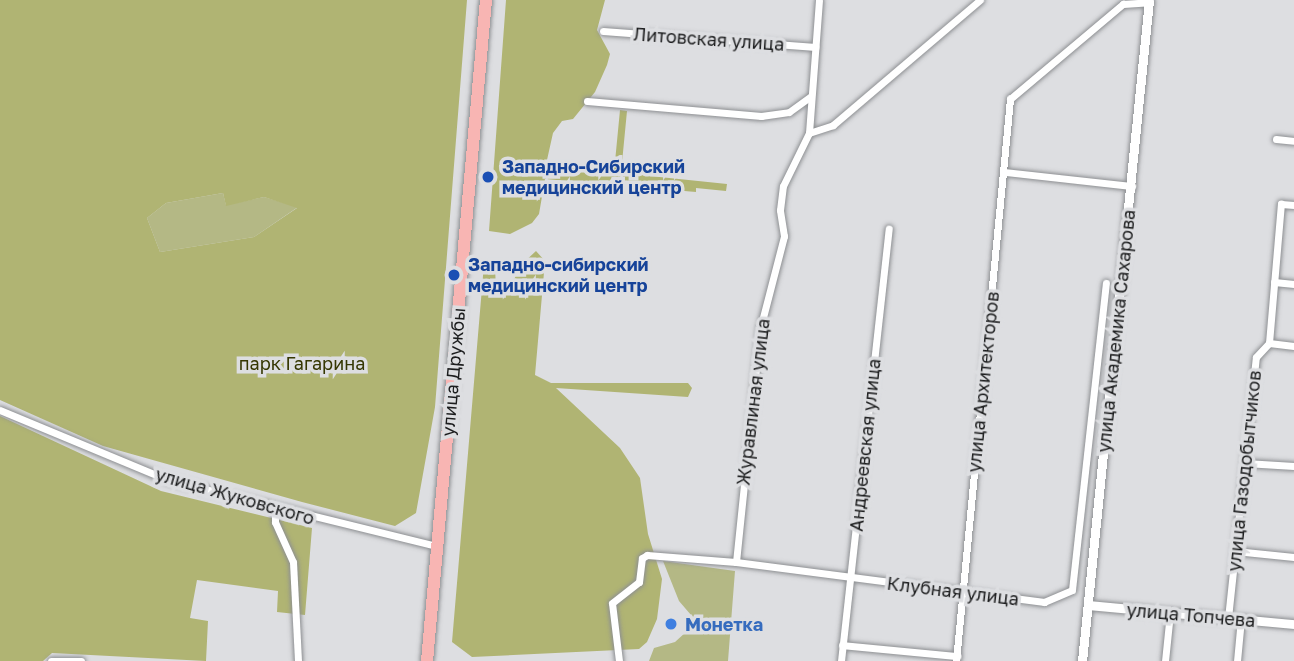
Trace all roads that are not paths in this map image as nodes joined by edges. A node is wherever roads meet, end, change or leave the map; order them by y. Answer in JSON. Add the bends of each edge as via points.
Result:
{"nodes":[{"id":1,"x":486,"y":0,"type":"edge"},
{"id":2,"x":819,"y":0,"type":"edge"},
{"id":3,"x":980,"y":0,"type":"edge"},
{"id":4,"x":1149,"y":1,"type":"edge"},
{"id":5,"x":603,"y":31,"type":"dead end"},
{"id":6,"x":815,"y":47,"type":"junction"},
{"id":7,"x":810,"y":97,"type":"junction"},
{"id":8,"x":587,"y":101,"type":"dead end"},
{"id":9,"x":809,"y":133,"type":"junction"},
{"id":10,"x":1276,"y":139,"type":"dead end"},
{"id":11,"x":1294,"y":141,"type":"edge"},
{"id":12,"x":1005,"y":172,"type":"junction"},
{"id":13,"x":1132,"y":186,"type":"junction"},
{"id":14,"x":1294,"y":205,"type":"edge"},
{"id":15,"x":889,"y":229,"type":"dead end"},
{"id":16,"x":1274,"y":282,"type":"junction"},
{"id":17,"x":1106,"y":283,"type":"dead end"},
{"id":18,"x":1294,"y":284,"type":"edge"},
{"id":19,"x":1269,"y":344,"type":"junction"},
{"id":20,"x":1294,"y":346,"type":"edge"},
{"id":21,"x":0,"y":410,"type":"edge"},
{"id":22,"x":1245,"y":463,"type":"junction"},
{"id":23,"x":1294,"y":466,"type":"edge"},
{"id":24,"x":275,"y":509,"type":"junction"},
{"id":25,"x":437,"y":546,"type":"junction"},
{"id":26,"x":1235,"y":551,"type":"junction"},
{"id":27,"x":1294,"y":556,"type":"edge"},
{"id":28,"x":736,"y":562,"type":"junction"},
{"id":29,"x":850,"y":578,"type":"junction"},
{"id":30,"x":962,"y":592,"type":"junction"},
{"id":31,"x":1088,"y":605,"type":"junction"},
{"id":32,"x":1170,"y":613,"type":"junction"},
{"id":33,"x":1228,"y":618,"type":"junction"},
{"id":34,"x":1241,"y":619,"type":"junction"},
{"id":35,"x":1294,"y":624,"type":"edge"},
{"id":36,"x":842,"y":645,"type":"junction"},
{"id":37,"x":956,"y":659,"type":"edge"},
{"id":38,"x":53,"y":660,"type":"edge"},
{"id":39,"x":81,"y":661,"type":"edge"},
{"id":40,"x":298,"y":661,"type":"edge"},
{"id":41,"x":427,"y":661,"type":"edge"},
{"id":42,"x":619,"y":661,"type":"edge"},
{"id":43,"x":841,"y":661,"type":"edge"},
{"id":44,"x":1082,"y":661,"type":"edge"},
{"id":45,"x":1165,"y":661,"type":"edge"},
{"id":46,"x":1237,"y":661,"type":"edge"}],
"edges":[{"from":1,"to":25,"type":"main road","name":"улица Дружбы"},
{"from":2,"to":6,"type":"street","name":"Журавлиная улица"},
{"from":3,"to":9,"type":"street","via":[[833,125]]},
{"from":4,"to":12,"type":"street","name":"улица Архитекторов","via":[[1123,4],[1010,99]]},
{"from":4,"to":13,"type":"street","name":"улица Академика Сахарова"},
{"from":5,"to":6,"type":"street","name":"Литовская улица"},
{"from":6,"to":7,"type":"street","name":"Журавлиная улица"},
{"from":7,"to":8,"type":"street","via":[[789,112],[761,116]]},
{"from":7,"to":9,"type":"street","name":"Журавлиная улица"},
{"from":9,"to":28,"type":"street","name":"Журавлиная улица","via":[[783,186],[784,236],[760,329]]},
{"from":10,"to":11,"type":"street"},
{"from":12,"to":13,"type":"street"},
{"from":12,"to":30,"type":"street","name":"улица Архитекторов"},
{"from":13,"to":31,"type":"street","name":"улица Академика Сахарова"},
{"from":14,"to":16,"type":"street","name":"улица Газодобытчиков","via":[[1280,204]]},
{"from":15,"to":29,"type":"street","name":"Андреевская улица"},
{"from":16,"to":18,"type":"street"},
{"from":16,"to":19,"type":"street","name":"улица Газодобытчиков"},
{"from":17,"to":30,"type":"street","name":"Клубная улица","via":[[1072,590],[1044,602]]},
{"from":19,"to":20,"type":"street"},
{"from":19,"to":22,"type":"street","name":"улица Газодобытчиков","via":[[1256,357]]},
{"from":21,"to":24,"type":"street","name":"улица Жуковского","via":[[167,480]]},
{"from":22,"to":23,"type":"street"},
{"from":22,"to":26,"type":"street","name":"улица Газодобытчиков"},
{"from":24,"to":25,"type":"street","name":"улица Жуковского"},
{"from":24,"to":40,"type":"street","via":[[275,522],[293,562]]},
{"from":25,"to":41,"type":"main road","name":"улица Дружбы"},
{"from":26,"to":27,"type":"street"},
{"from":26,"to":33,"type":"street","name":"улица Газодобытчиков"},
{"from":28,"to":29,"type":"street","name":"Клубная улица"},
{"from":28,"to":42,"type":"street","name":"Клубная улица","via":[[654,555],[642,558],[639,582],[612,603]]},
{"from":29,"to":30,"type":"street","name":"Клубная улица"},
{"from":29,"to":36,"type":"street","name":"Андреевская улица"},
{"from":30,"to":37,"type":"street","name":"улица Архитекторов"},
{"from":31,"to":32,"type":"street","name":"улица Топчева"},
{"from":31,"to":44,"type":"street","name":"улица Академика Сахарова"},
{"from":32,"to":33,"type":"street","name":"улица Топчева"},
{"from":32,"to":45,"type":"street"},
{"from":33,"to":34,"type":"street","name":"улица Топчева"},
{"from":34,"to":35,"type":"street","name":"улица Топчева"},
{"from":34,"to":46,"type":"street"},
{"from":36,"to":37,"type":"street"},
{"from":36,"to":43,"type":"street","name":"Андреевская улица"},
{"from":38,"to":39,"type":"street"}]}
